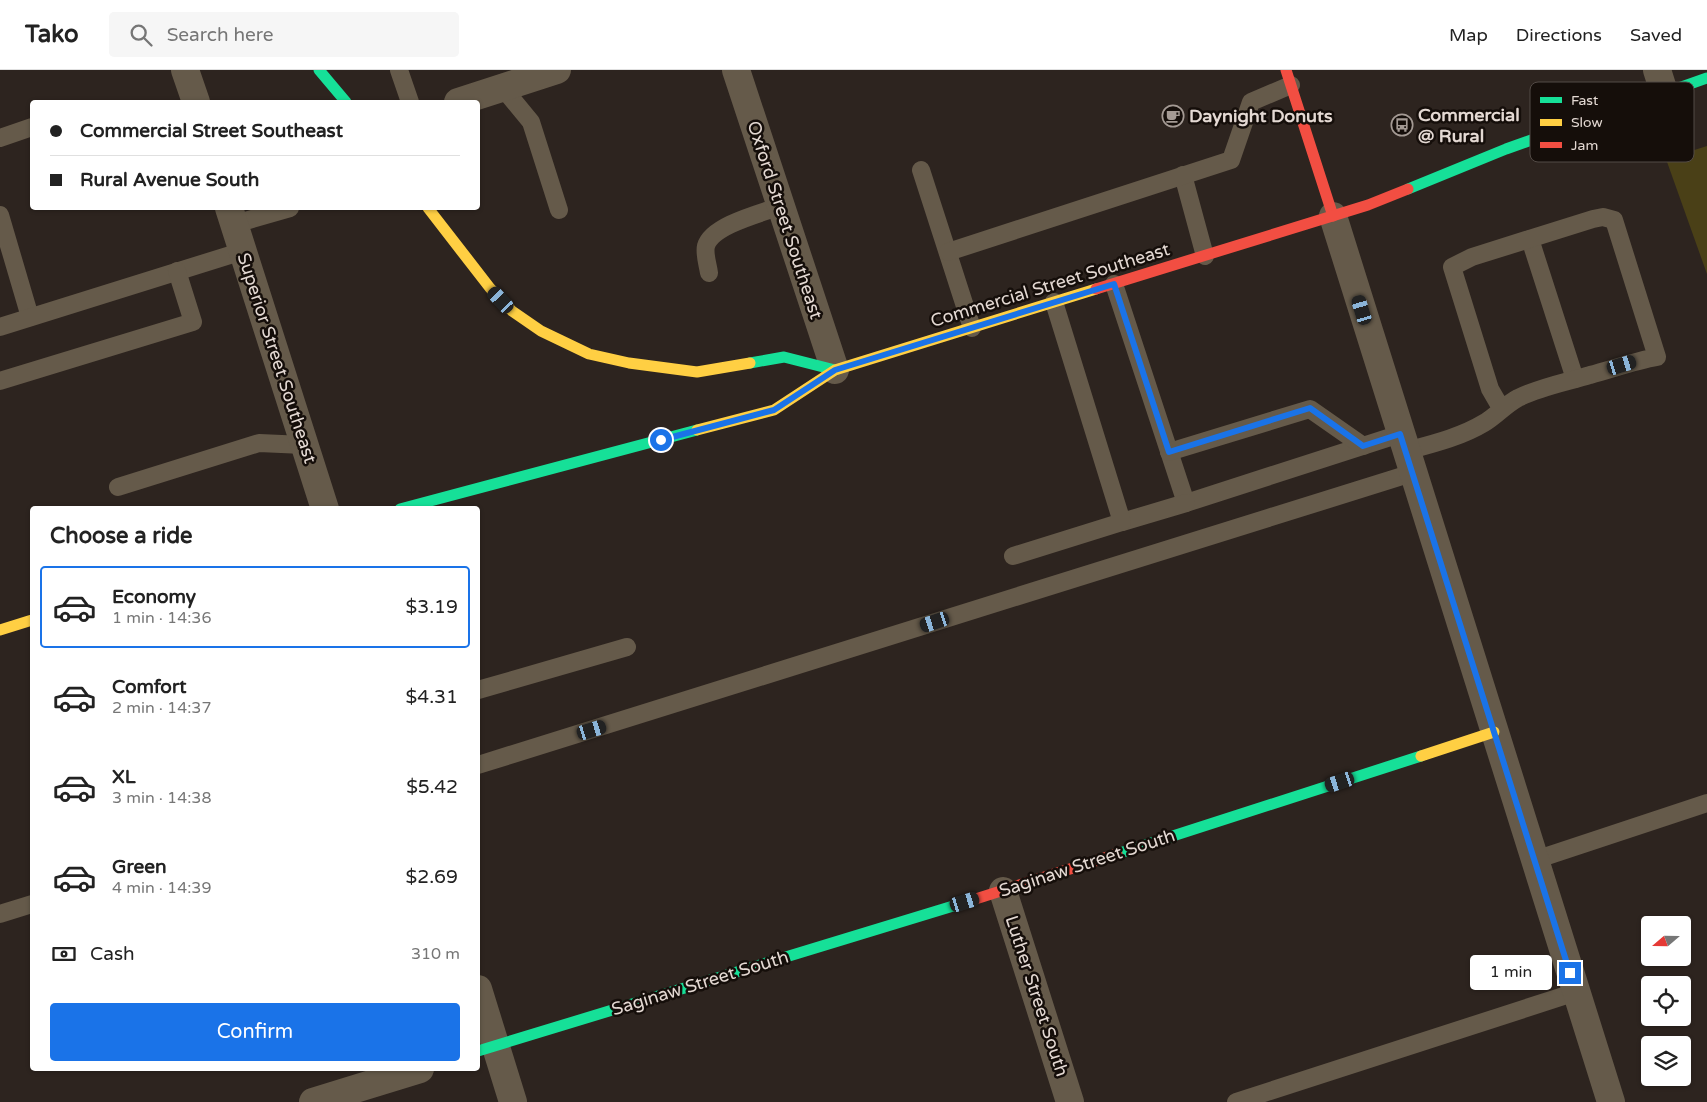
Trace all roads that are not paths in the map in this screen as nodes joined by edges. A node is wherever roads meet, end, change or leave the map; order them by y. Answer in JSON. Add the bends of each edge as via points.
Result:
{"nodes":[{"id":1,"x":186,"y":70,"type":"edge"},
{"id":2,"x":319,"y":70,"type":"edge"},
{"id":3,"x":399,"y":70,"type":"edge"},
{"id":4,"x":557,"y":70,"type":"edge"},
{"id":5,"x":736,"y":70,"type":"edge"},
{"id":6,"x":1288,"y":78,"type":"edge"},
{"id":7,"x":1707,"y":78,"type":"edge"},
{"id":8,"x":1660,"y":81,"type":"edge"},
{"id":9,"x":503,"y":88,"type":"junction"},
{"id":10,"x":190,"y":100,"type":"edge"},
{"id":11,"x":344,"y":100,"type":"edge"},
{"id":12,"x":409,"y":100,"type":"edge"},
{"id":13,"x":464,"y":100,"type":"edge"},
{"id":14,"x":30,"y":128,"type":"edge"},
{"id":15,"x":0,"y":138,"type":"edge"},
{"id":16,"x":1530,"y":138,"type":"edge"},
{"id":17,"x":921,"y":170,"type":"dead end"},
{"id":18,"x":1183,"y":175,"type":"junction"},
{"id":19,"x":781,"y":206,"type":"junction"},
{"id":20,"x":276,"y":210,"type":"edge"},
{"id":21,"x":430,"y":210,"type":"edge"},
{"id":22,"x":559,"y":210,"type":"dead end"},
{"id":23,"x":0,"y":215,"type":"edge"},
{"id":24,"x":232,"y":216,"type":"edge"},
{"id":25,"x":1333,"y":216,"type":"junction"},
{"id":26,"x":1530,"y":239,"type":"junction"},
{"id":27,"x":243,"y":250,"type":"junction"},
{"id":28,"x":948,"y":252,"type":"junction"},
{"id":29,"x":1204,"y":256,"type":"junction"},
{"id":30,"x":177,"y":271,"type":"junction"},
{"id":31,"x":709,"y":273,"type":"dead end"},
{"id":32,"x":1114,"y":284,"type":"junction"},
{"id":33,"x":1054,"y":302,"type":"junction"},
{"id":34,"x":30,"y":317,"type":"junction"},
{"id":35,"x":0,"y":327,"type":"edge"},
{"id":36,"x":972,"y":328,"type":"junction"},
{"id":37,"x":835,"y":370,"type":"junction"},
{"id":38,"x":1575,"y":379,"type":"junction"},
{"id":39,"x":0,"y":381,"type":"edge"},
{"id":40,"x":1501,"y":408,"type":"junction"},
{"id":41,"x":304,"y":445,"type":"junction"},
{"id":42,"x":1363,"y":446,"type":"junction"},
{"id":43,"x":1169,"y":452,"type":"junction"},
{"id":44,"x":1406,"y":453,"type":"junction"},
{"id":45,"x":118,"y":487,"type":"dead end"},
{"id":46,"x":1186,"y":503,"type":"junction"},
{"id":47,"x":324,"y":506,"type":"edge"},
{"id":48,"x":411,"y":506,"type":"edge"},
{"id":49,"x":1122,"y":522,"type":"junction"},
{"id":50,"x":1013,"y":556,"type":"dead end"},
{"id":51,"x":30,"y":621,"type":"edge"},
{"id":52,"x":0,"y":630,"type":"edge"},
{"id":53,"x":627,"y":647,"type":"dead end"},
{"id":54,"x":480,"y":689,"type":"edge"},
{"id":55,"x":1494,"y":732,"type":"junction"},
{"id":56,"x":480,"y":764,"type":"edge"},
{"id":57,"x":1707,"y":803,"type":"edge"},
{"id":58,"x":1534,"y":860,"type":"junction"},
{"id":59,"x":1003,"y":891,"type":"junction"},
{"id":60,"x":30,"y":905,"type":"edge"},
{"id":61,"x":0,"y":914,"type":"edge"},
{"id":62,"x":1576,"y":992,"type":"junction"},
{"id":63,"x":480,"y":1004,"type":"edge"},
{"id":64,"x":486,"y":1048,"type":"edge"},
{"id":65,"x":414,"y":1071,"type":"edge"},
{"id":66,"x":313,"y":1102,"type":"edge"},
{"id":67,"x":513,"y":1102,"type":"edge"},
{"id":68,"x":1070,"y":1102,"type":"edge"},
{"id":69,"x":1236,"y":1102,"type":"edge"},
{"id":70,"x":1611,"y":1102,"type":"edge"}],
"edges":[{"from":1,"to":10,"type":"street"},
{"from":2,"to":11,"type":"main road"},
{"from":3,"to":12,"type":"lane"},
{"from":4,"to":9,"type":"street"},
{"from":5,"to":19,"type":"street","name":"Oxford Street Southeast"},
{"from":6,"to":18,"type":"lane","via":[[1252,102],[1231,160]]},
{"from":6,"to":25,"type":"main road"},
{"from":7,"to":8,"type":"main road","name":"Commercial Street Southeast"},
{"from":9,"to":13,"type":"street"},
{"from":9,"to":22,"type":"lane","via":[[531,122]]},
{"from":14,"to":15,"type":"lane"},
{"from":16,"to":25,"type":"main road","name":"Commercial Street Southeast","via":[[1368,205]]},
{"from":17,"to":28,"type":"lane"},
{"from":18,"to":28,"type":"lane"},
{"from":18,"to":29,"type":"lane"},
{"from":19,"to":31,"type":"lane","via":[[735,222],[714,235],[706,246]]},
{"from":19,"to":37,"type":"street","name":"Oxford Street Southeast"},
{"from":20,"to":24,"type":"lane"},
{"from":21,"to":37,"type":"main road","via":[[512,311],[541,331],[589,354],[697,372],[784,357]]},
{"from":23,"to":34,"type":"lane"},
{"from":24,"to":27,"type":"street","name":"Superior Street Southeast"},
{"from":25,"to":29,"type":"main road","name":"Commercial Street Southeast"},
{"from":25,"to":44,"type":"street"},
{"from":26,"to":38,"type":"lane"},
{"from":26,"to":38,"type":"lane","via":[[1593,219],[1614,220],[1657,357]]},
{"from":26,"to":40,"type":"lane","via":[[1472,257],[1452,267],[1490,389]]},
{"from":27,"to":30,"type":"lane"},
{"from":27,"to":41,"type":"street","name":"Superior Street Southeast"},
{"from":28,"to":36,"type":"lane"},
{"from":29,"to":32,"type":"main road","name":"Commercial Street Southeast"},
{"from":30,"to":34,"type":"lane"},
{"from":30,"to":39,"type":"lane","via":[[193,322]]},
{"from":32,"to":33,"type":"main road","name":"Commercial Street Southeast"},
{"from":32,"to":43,"type":"lane"},
{"from":33,"to":36,"type":"main road","name":"Commercial Street Southeast"},
{"from":33,"to":49,"type":"lane"},
{"from":34,"to":35,"type":"lane"},
{"from":36,"to":37,"type":"main road","name":"Commercial Street Southeast"},
{"from":37,"to":48,"type":"main road","name":"Commercial Street Southeast","via":[[774,410]]},
{"from":38,"to":40,"type":"lane","via":[[1519,398]]},
{"from":40,"to":44,"type":"lane","via":[[1487,422],[1473,429]]},
{"from":41,"to":45,"type":"lane","via":[[259,443]]},
{"from":41,"to":47,"type":"street","name":"Superior Street Southeast"},
{"from":42,"to":43,"type":"lane","via":[[1310,408]]},
{"from":42,"to":44,"type":"lane"},
{"from":42,"to":46,"type":"lane"},
{"from":43,"to":46,"type":"lane"},
{"from":44,"to":55,"type":"street"},
{"from":44,"to":56,"type":"lane"},
{"from":46,"to":49,"type":"lane"},
{"from":49,"to":50,"type":"lane"},
{"from":51,"to":52,"type":"main road"},
{"from":53,"to":54,"type":"lane"},
{"from":55,"to":58,"type":"street"},
{"from":55,"to":59,"type":"main road","name":"Saginaw Street South"},
{"from":57,"to":58,"type":"lane"},
{"from":58,"to":62,"type":"street"},
{"from":59,"to":64,"type":"main road","name":"Saginaw Street South"},
{"from":59,"to":68,"type":"street","name":"Luther Street South"},
{"from":60,"to":61,"type":"lane"},
{"from":62,"to":69,"type":"lane"},
{"from":62,"to":70,"type":"street"},
{"from":63,"to":64,"type":"street"},
{"from":64,"to":67,"type":"street"},
{"from":65,"to":66,"type":"street"}]}
